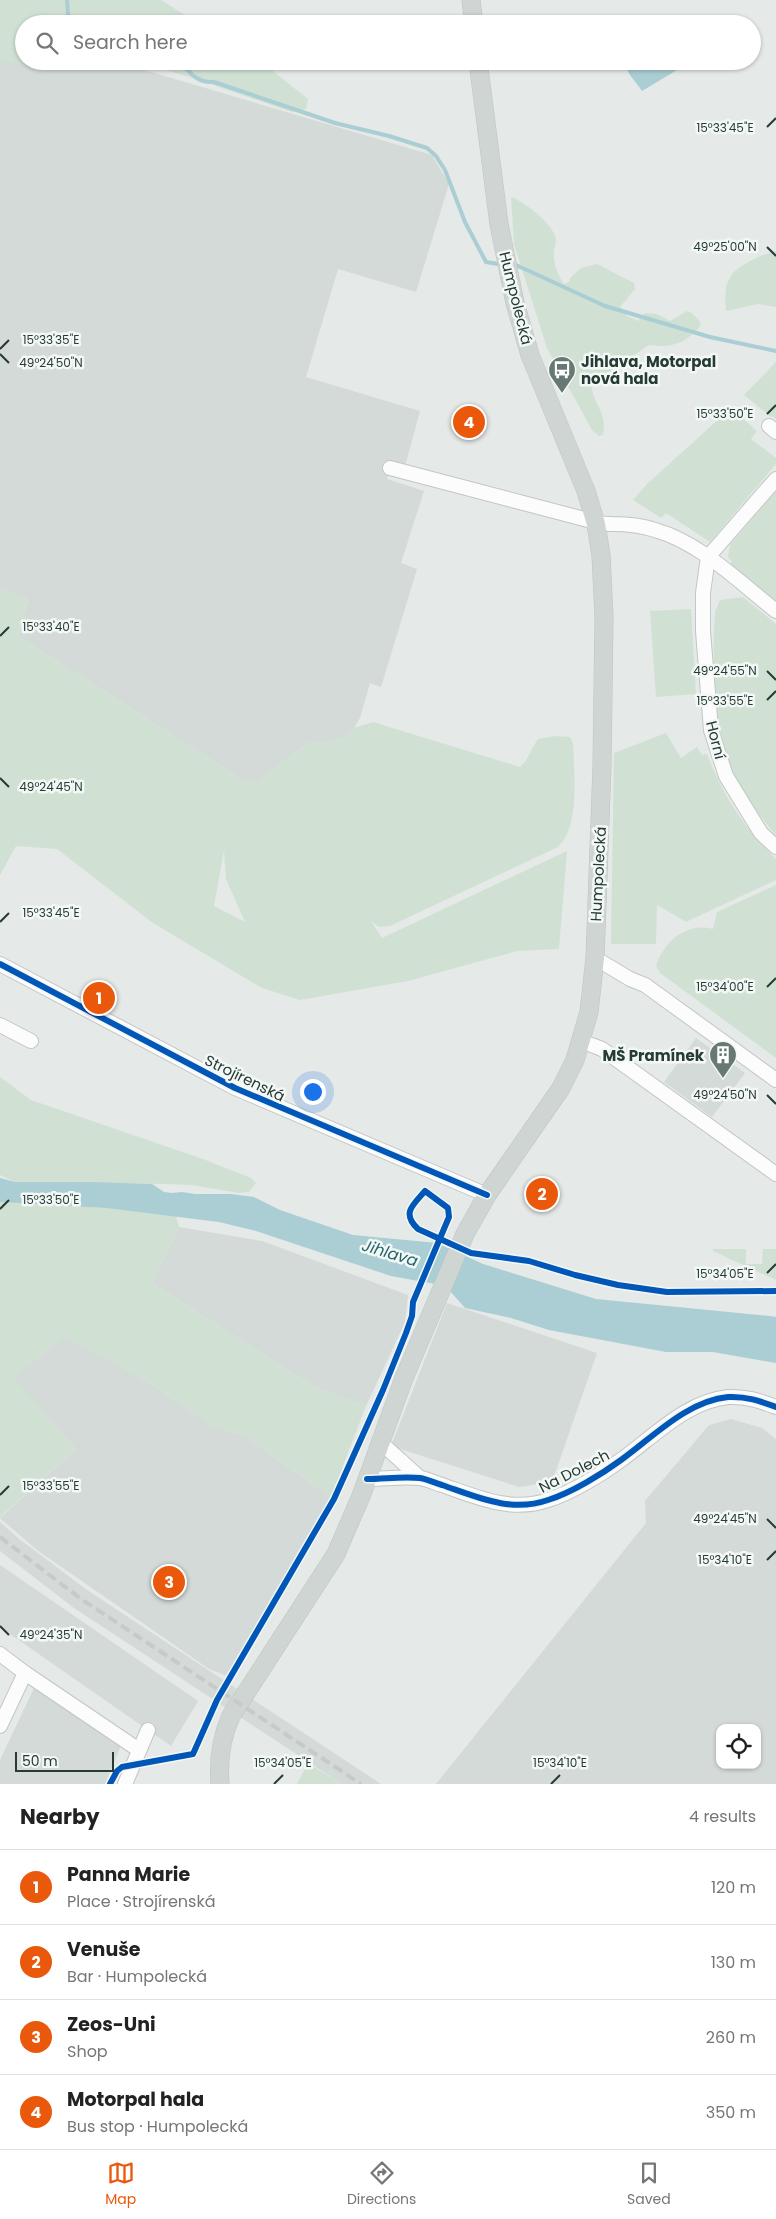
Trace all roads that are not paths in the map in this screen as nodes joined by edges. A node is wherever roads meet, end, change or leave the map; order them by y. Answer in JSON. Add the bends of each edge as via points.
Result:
{"nodes":[{"id":1,"x":471,"y":0,"type":"edge"},
{"id":2,"x":473,"y":15,"type":"edge"},
{"id":3,"x":479,"y":70,"type":"edge"},
{"id":4,"x":390,"y":468,"type":"dead end"},
{"id":5,"x":776,"y":479,"type":"edge"},
{"id":6,"x":596,"y":524,"type":"junction"},
{"id":7,"x":708,"y":557,"type":"junction"},
{"id":8,"x":776,"y":611,"type":"edge"},
{"id":9,"x":776,"y":847,"type":"edge"},
{"id":10,"x":595,"y":958,"type":"junction"},
{"id":11,"x":0,"y":964,"type":"edge"},
{"id":12,"x":0,"y":1025,"type":"edge"},
{"id":13,"x":30,"y":1041,"type":"dead end"},
{"id":14,"x":582,"y":1042,"type":"junction"},
{"id":15,"x":776,"y":1080,"type":"edge"},
{"id":16,"x":776,"y":1174,"type":"edge"},
{"id":17,"x":487,"y":1195,"type":"junction"},
{"id":18,"x":776,"y":1408,"type":"edge"},
{"id":19,"x":379,"y":1441,"type":"junction"},
{"id":20,"x":420,"y":1478,"type":"junction"},
{"id":21,"x":366,"y":1479,"type":"junction"},
{"id":22,"x":0,"y":1654,"type":"edge"},
{"id":23,"x":26,"y":1673,"type":"junction"},
{"id":24,"x":0,"y":1726,"type":"edge"},
{"id":25,"x":148,"y":1730,"type":"dead end"},
{"id":26,"x":139,"y":1750,"type":"junction"},
{"id":27,"x":125,"y":1784,"type":"edge"},
{"id":28,"x":220,"y":1784,"type":"edge"}],
"edges":[{"from":1,"to":2,"type":"main road"},
{"from":3,"to":6,"type":"main road","name":"Humpolecká","via":[[499,224],[514,303],[530,355],[581,477]]},
{"from":4,"to":6,"type":"street"},
{"from":5,"to":7,"type":"street"},
{"from":6,"to":7,"type":"street","via":[[655,530]]},
{"from":6,"to":10,"type":"main road","name":"Humpolecká","via":[[604,617]]},
{"from":7,"to":8,"type":"street"},
{"from":7,"to":9,"type":"street","name":"Horní","via":[[703,631],[711,730],[726,776],[761,833]]},
{"from":10,"to":14,"type":"main road","name":"Humpolecká"},
{"from":10,"to":15,"type":"street","via":[[645,985]]},
{"from":11,"to":17,"type":"street","name":"Strojírenská","via":[[234,1088]]},
{"from":12,"to":13,"type":"street"},
{"from":14,"to":16,"type":"street","via":[[602,1050]]},
{"from":14,"to":17,"type":"main road","name":"Humpolecká","via":[[555,1097]]},
{"from":17,"to":19,"type":"main road","via":[[465,1234]]},
{"from":18,"to":20,"type":"street","name":"Na Dolech","via":[[748,1397],[710,1401],[688,1411],[620,1461],[578,1486],[548,1500],[520,1507],[503,1505]]},
{"from":19,"to":20,"type":"street","name":"Na Dolech"},
{"from":19,"to":21,"type":"main road"},
{"from":20,"to":21,"type":"street","name":"Na Dolech"},
{"from":21,"to":28,"type":"main road","via":[[336,1554],[231,1716],[221,1744]]},
{"from":22,"to":23,"type":"street"},
{"from":23,"to":24,"type":"street"},
{"from":23,"to":26,"type":"street"},
{"from":25,"to":26,"type":"street"},
{"from":26,"to":27,"type":"street"}]}
